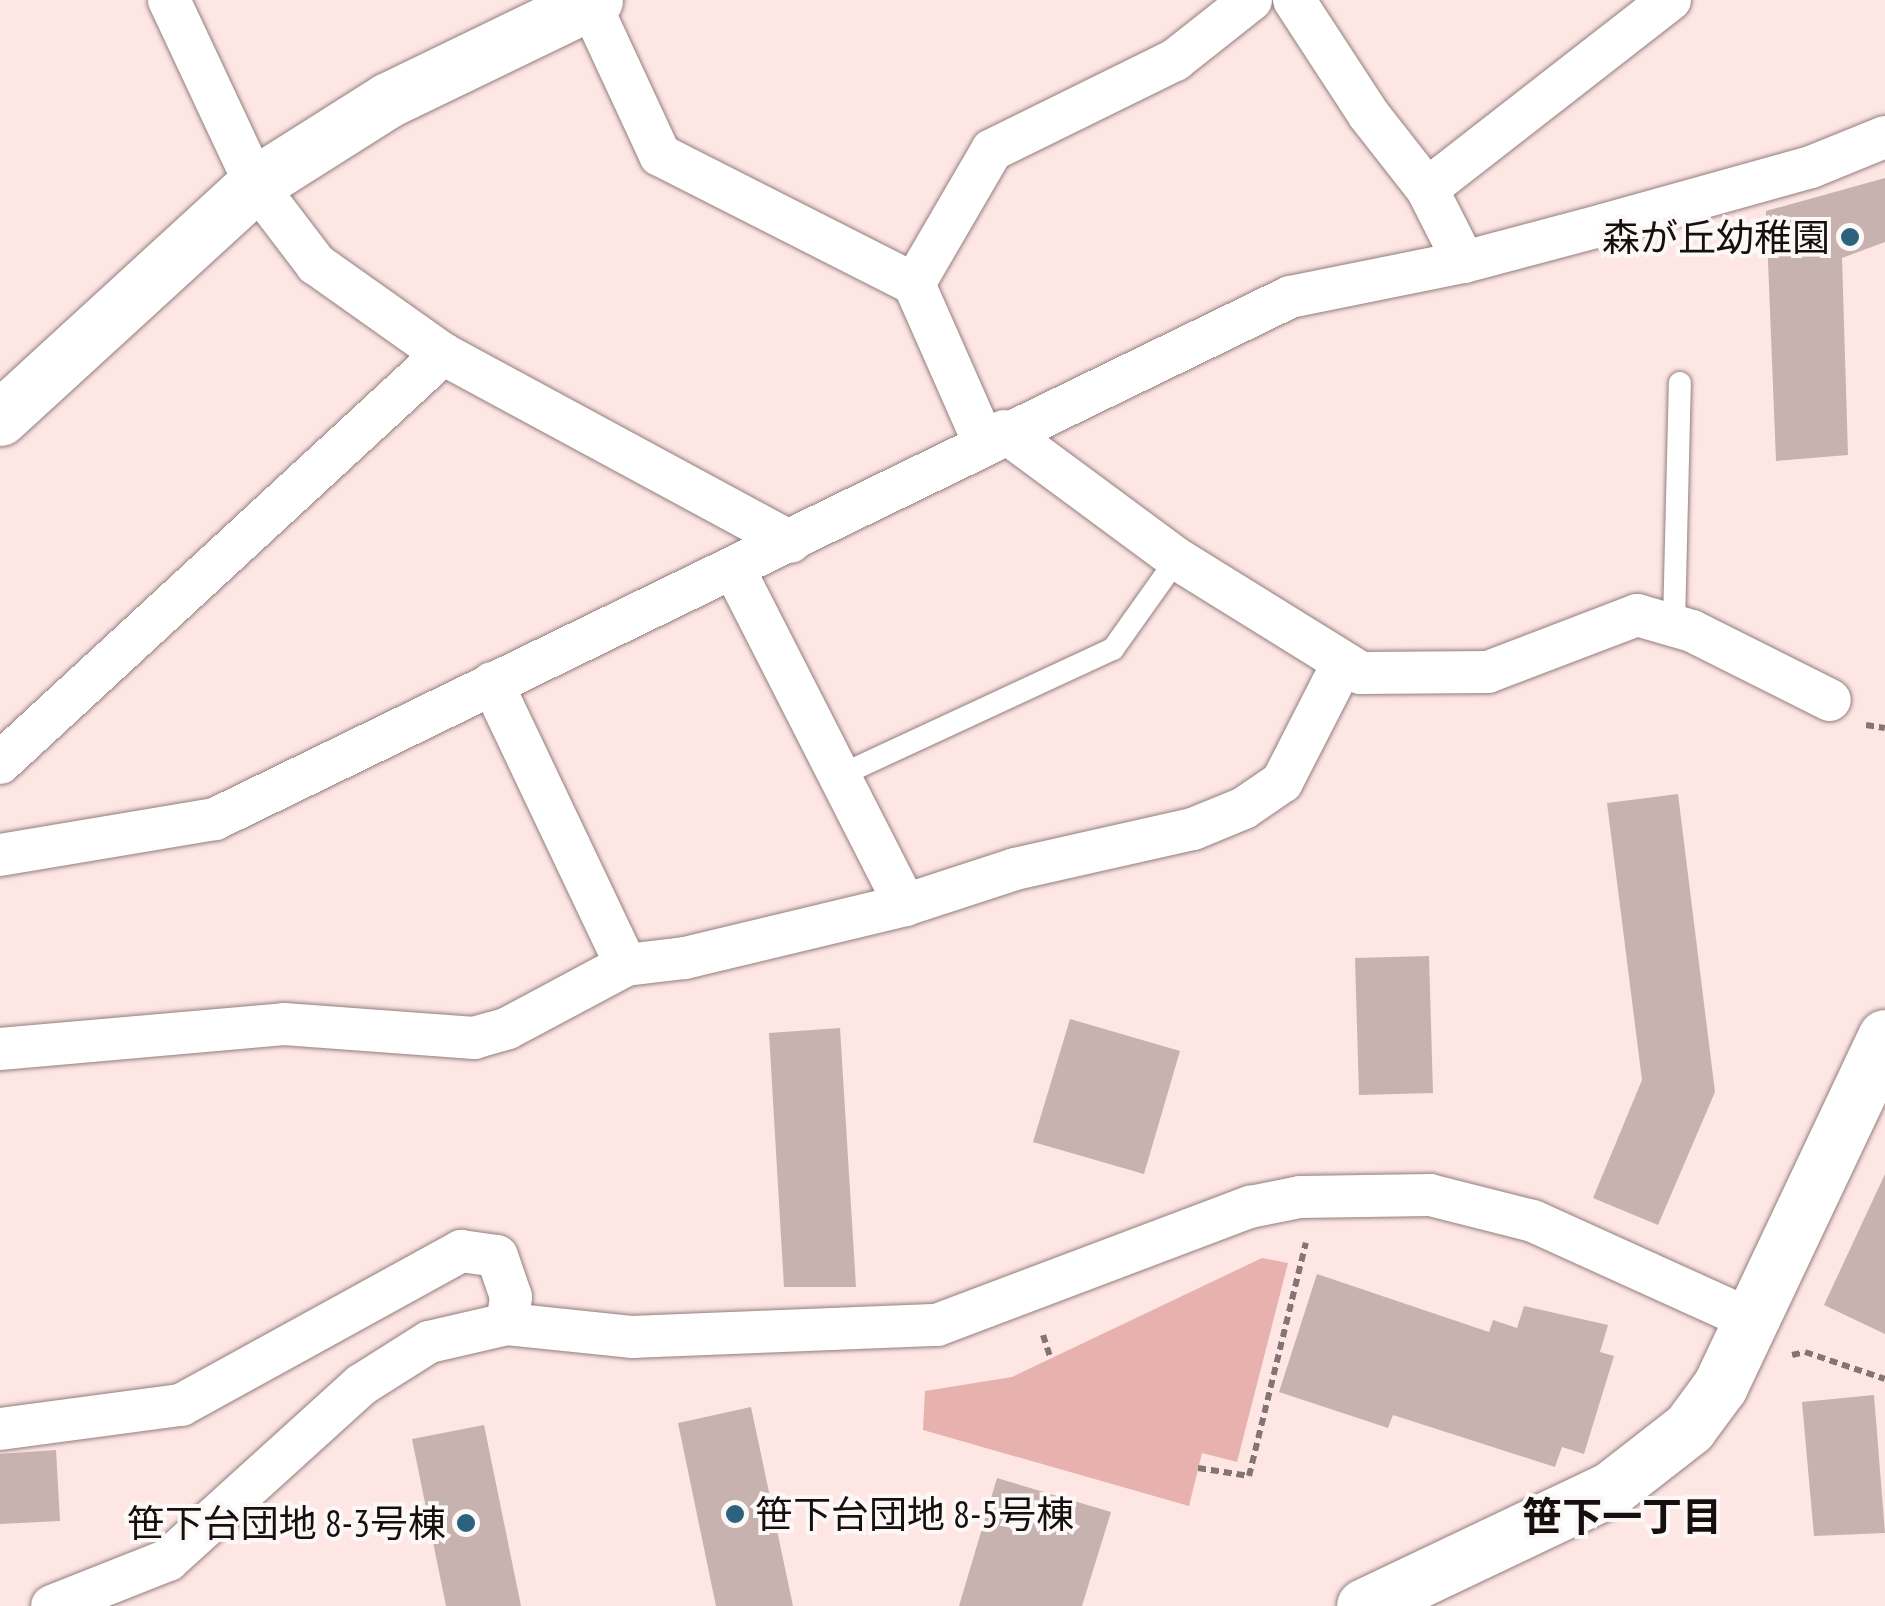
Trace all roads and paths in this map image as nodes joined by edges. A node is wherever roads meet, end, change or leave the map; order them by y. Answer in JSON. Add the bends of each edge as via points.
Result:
{"nodes":[{"id":1,"x":169,"y":0,"type":"edge"},
{"id":2,"x":1250,"y":0,"type":"edge"},
{"id":3,"x":1294,"y":0,"type":"edge"},
{"id":4,"x":1670,"y":0,"type":"edge"},
{"id":5,"x":591,"y":1,"type":"edge"},
{"id":6,"x":1885,"y":136,"type":"edge"},
{"id":7,"x":256,"y":184,"type":"junction"},
{"id":8,"x":1428,"y":189,"type":"junction"},
{"id":9,"x":1464,"y":262,"type":"junction"},
{"id":10,"x":914,"y":284,"type":"junction"},
{"id":11,"x":444,"y":354,"type":"junction"},
{"id":12,"x":1680,"y":383,"type":"dead end"},
{"id":13,"x":0,"y":418,"type":"edge"},
{"id":14,"x":994,"y":437,"type":"junction"},
{"id":15,"x":790,"y":542,"type":"junction"},
{"id":16,"x":1178,"y":559,"type":"junction"},
{"id":17,"x":735,"y":571,"type":"junction"},
{"id":18,"x":1674,"y":622,"type":"junction"},
{"id":19,"x":1342,"y":665,"type":"junction"},
{"id":20,"x":492,"y":683,"type":"junction"},
{"id":21,"x":1830,"y":700,"type":"dead end"},
{"id":22,"x":0,"y":763,"type":"edge"},
{"id":23,"x":839,"y":776,"type":"junction"},
{"id":24,"x":0,"y":854,"type":"edge"},
{"id":25,"x":906,"y":905,"type":"junction"},
{"id":26,"x":626,"y":965,"type":"junction"},
{"id":27,"x":1885,"y":1037,"type":"edge"},
{"id":28,"x":0,"y":1050,"type":"edge"},
{"id":29,"x":1309,"y":1233,"type":"dead end"},
{"id":30,"x":507,"y":1324,"type":"junction"},
{"id":31,"x":1040,"y":1329,"type":"dead end"},
{"id":32,"x":1748,"y":1330,"type":"junction"},
{"id":33,"x":1051,"y":1359,"type":"dead end"},
{"id":34,"x":1885,"y":1379,"type":"edge"},
{"id":35,"x":0,"y":1429,"type":"edge"},
{"id":36,"x":1198,"y":1468,"type":"dead end"},
{"id":37,"x":52,"y":1606,"type":"edge"},
{"id":38,"x":1364,"y":1606,"type":"edge"}],
"edges":[{"from":1,"to":7,"type":"street"},
{"from":2,"to":10,"type":"street","via":[[1175,60],[992,150]]},
{"from":3,"to":8,"type":"street","via":[[1369,116]]},
{"from":4,"to":8,"type":"street"},
{"from":5,"to":7,"type":"street","via":[[388,100]]},
{"from":5,"to":10,"type":"street","via":[[660,155]]},
{"from":6,"to":9,"type":"street","via":[[1810,167]]},
{"from":7,"to":11,"type":"street","via":[[316,264]]},
{"from":7,"to":13,"type":"street"},
{"from":8,"to":9,"type":"street"},
{"from":9,"to":14,"type":"street","via":[[1290,297]]},
{"from":10,"to":14,"type":"street"},
{"from":11,"to":15,"type":"street"},
{"from":11,"to":22,"type":"street"},
{"from":12,"to":18,"type":"lane"},
{"from":14,"to":15,"type":"street"},
{"from":14,"to":16,"type":"street"},
{"from":15,"to":17,"type":"street"},
{"from":16,"to":19,"type":"street"},
{"from":16,"to":23,"type":"lane","via":[[1113,649]]},
{"from":17,"to":20,"type":"street"},
{"from":17,"to":23,"type":"street"},
{"from":18,"to":19,"type":"street","via":[[1637,615],[1488,672],[1361,673]]},
{"from":18,"to":21,"type":"street"},
{"from":19,"to":25,"type":"street","via":[[1282,782],[1244,808],[1194,829],[1015,869]]},
{"from":20,"to":24,"type":"street","via":[[215,819]]},
{"from":20,"to":26,"type":"street"},
{"from":23,"to":25,"type":"street"},
{"from":25,"to":26,"type":"street","via":[[685,958]]},
{"from":26,"to":28,"type":"street","via":[[508,1028],[474,1038],[284,1024]]},
{"from":27,"to":32,"type":"street"},
{"from":29,"to":36,"type":"path","via":[[1250,1476]]},
{"from":30,"to":32,"type":"street","via":[[633,1337],[937,1325],[1250,1207],[1300,1197],[1430,1195],[1533,1221]]},
{"from":30,"to":35,"type":"street","via":[[511,1297],[496,1256],[479,1249],[461,1252],[180,1405]]},
{"from":30,"to":37,"type":"street","via":[[415,1351],[361,1385],[168,1560]]},
{"from":31,"to":33,"type":"path"},
{"from":32,"to":34,"type":"path"},
{"from":32,"to":38,"type":"street","via":[[1710,1400],[1654,1460],[1570,1510]]}]}
